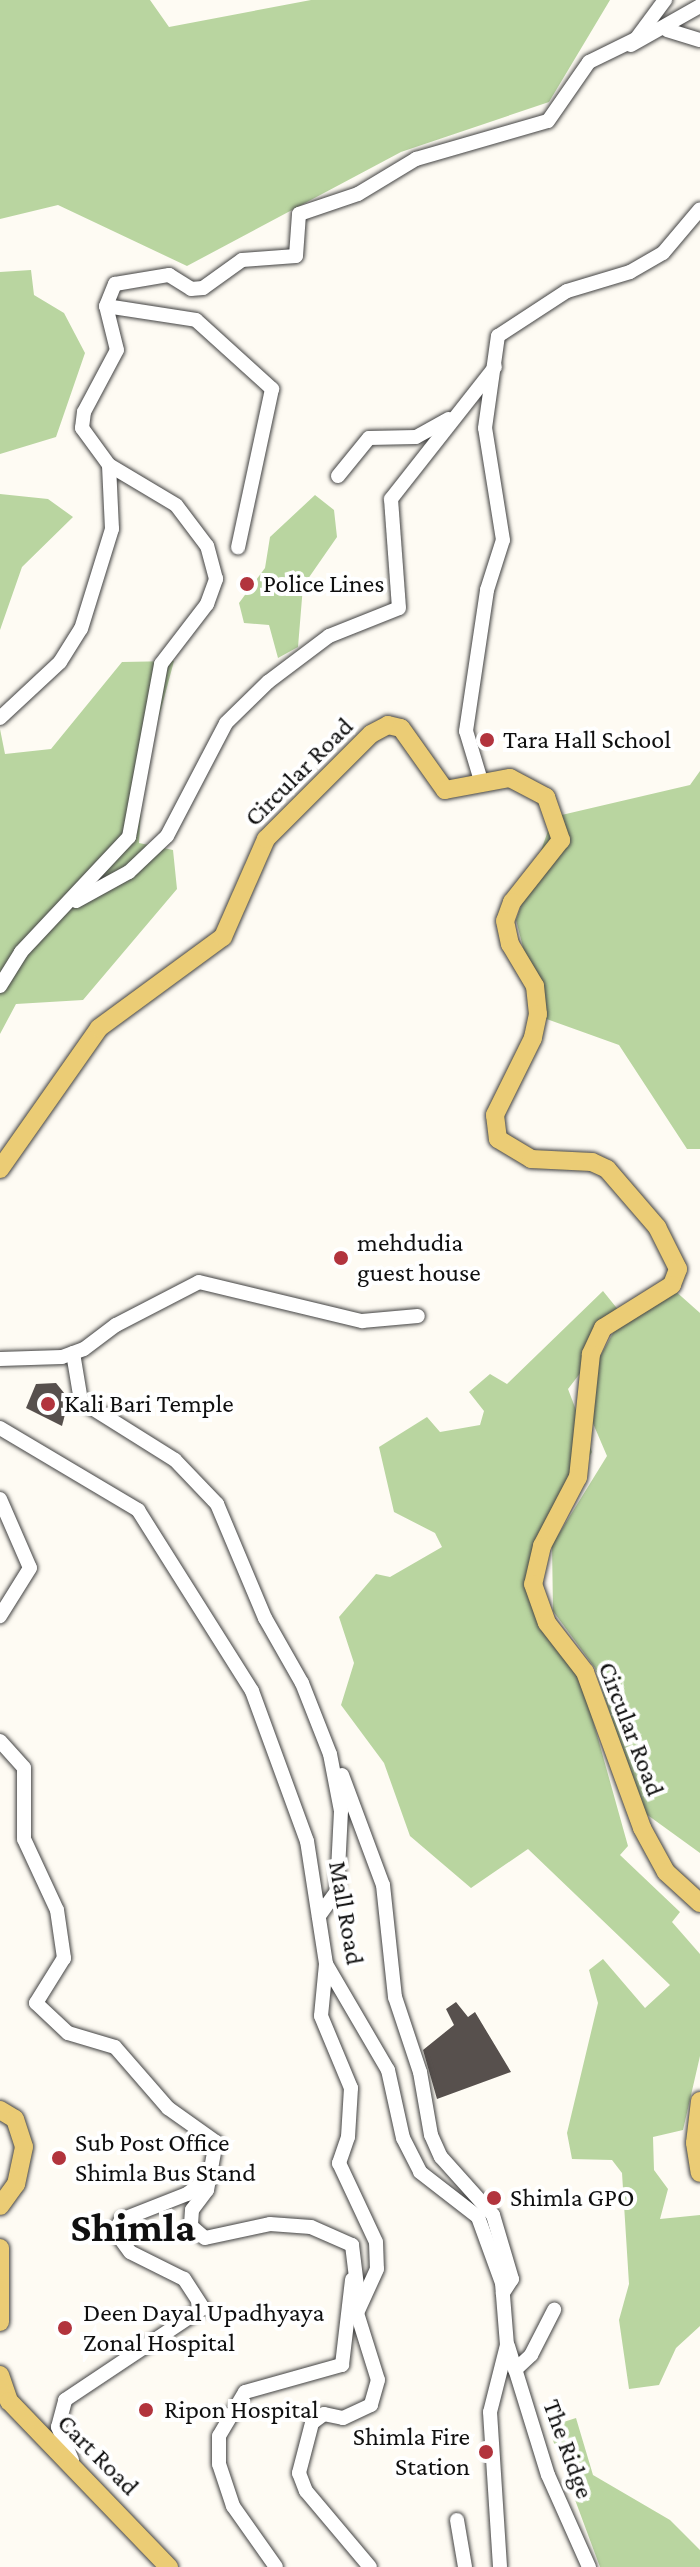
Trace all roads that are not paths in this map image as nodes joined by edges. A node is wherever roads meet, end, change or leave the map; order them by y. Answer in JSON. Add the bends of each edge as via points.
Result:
{"nodes":[{"id":1,"x":665,"y":0,"type":"edge"},
{"id":2,"x":700,"y":6,"type":"edge"},
{"id":3,"x":667,"y":30,"type":"junction"},
{"id":4,"x":700,"y":40,"type":"edge"},
{"id":5,"x":618,"y":48,"type":"junction"},
{"id":6,"x":700,"y":209,"type":"edge"},
{"id":7,"x":106,"y":306,"type":"junction"},
{"id":8,"x":495,"y":367,"type":"junction"},
{"id":9,"x":455,"y":415,"type":"junction"},
{"id":10,"x":109,"y":465,"type":"junction"},
{"id":11,"x":338,"y":476,"type":"dead end"},
{"id":12,"x":238,"y":547,"type":"dead end"},
{"id":13,"x":0,"y":718,"type":"edge"},
{"id":14,"x":482,"y":784,"type":"junction"},
{"id":15,"x":68,"y":904,"type":"junction"},
{"id":16,"x":0,"y":986,"type":"edge"},
{"id":17,"x":0,"y":1169,"type":"edge"},
{"id":18,"x":418,"y":1316,"type":"dead end"},
{"id":19,"x":73,"y":1353,"type":"junction"},
{"id":20,"x":0,"y":1359,"type":"edge"},
{"id":21,"x":0,"y":1428,"type":"edge"},
{"id":22,"x":0,"y":1499,"type":"edge"},
{"id":23,"x":0,"y":1616,"type":"edge"},
{"id":24,"x":0,"y":1741,"type":"edge"},
{"id":25,"x":330,"y":1754,"type":"junction"},
{"id":26,"x":700,"y":1903,"type":"edge"},
{"id":27,"x":319,"y":1916,"type":"junction"},
{"id":28,"x":326,"y":1964,"type":"junction"},
{"id":29,"x":700,"y":2101,"type":"edge"},
{"id":30,"x":0,"y":2110,"type":"edge"},
{"id":31,"x":700,"y":2173,"type":"edge"},
{"id":32,"x":211,"y":2176,"type":"junction"},
{"id":33,"x":0,"y":2206,"type":"edge"},
{"id":34,"x":0,"y":2248,"type":"edge"},
{"id":35,"x":353,"y":2276,"type":"junction"},
{"id":36,"x":503,"y":2293,"type":"junction"},
{"id":37,"x":359,"y":2302,"type":"junction"},
{"id":38,"x":554,"y":2310,"type":"dead end"},
{"id":39,"x":0,"y":2322,"type":"edge"},
{"id":40,"x":507,"y":2345,"type":"junction"},
{"id":41,"x":515,"y":2370,"type":"junction"},
{"id":42,"x":0,"y":2375,"type":"edge"},
{"id":43,"x":76,"y":2472,"type":"junction"},
{"id":44,"x":457,"y":2520,"type":"dead end"},
{"id":45,"x":169,"y":2567,"type":"edge"},
{"id":46,"x":276,"y":2567,"type":"edge"},
{"id":47,"x":370,"y":2567,"type":"edge"},
{"id":48,"x":465,"y":2567,"type":"edge"},
{"id":49,"x":500,"y":2567,"type":"edge"},
{"id":50,"x":589,"y":2567,"type":"edge"}],
"edges":[{"from":1,"to":5,"type":"street","via":[[636,39]]},
{"from":2,"to":3,"type":"street"},
{"from":3,"to":4,"type":"street"},
{"from":3,"to":5,"type":"street"},
{"from":5,"to":7,"type":"street","via":[[589,62],[548,121],[401,164],[358,194],[299,214],[296,256],[242,260],[203,288],[191,289],[169,275],[120,282]]},
{"from":6,"to":8,"type":"street","via":[[663,253],[630,272],[567,291],[505,326]]},
{"from":7,"to":10,"type":"street","via":[[117,350],[84,412],[82,428]]},
{"from":7,"to":12,"type":"street","via":[[196,320],[272,389]]},
{"from":8,"to":9,"type":"street"},
{"from":8,"to":14,"type":"street","via":[[485,447],[503,540],[487,590],[466,731]]},
{"from":9,"to":11,"type":"street","via":[[416,437],[369,438]]},
{"from":9,"to":15,"type":"street","via":[[391,499],[399,608],[329,636],[268,682],[226,723],[167,836],[103,890]]},
{"from":10,"to":13,"type":"street","via":[[112,529],[81,629],[60,662]]},
{"from":10,"to":15,"type":"street","via":[[176,505],[207,546],[216,579],[207,604],[161,664],[129,837]]},
{"from":14,"to":17,"type":"main road","name":"Circular Road","via":[[454,791],[439,787],[413,738],[401,728],[388,725],[371,734],[266,839],[223,937],[99,1028]]},
{"from":14,"to":26,"type":"main road","name":"Circular Road","via":[[510,778],[538,790],[561,835],[558,847],[507,911],[505,933],[535,986],[538,1014],[533,1038],[495,1115],[498,1139],[531,1159],[592,1162],[607,1169],[657,1227],[678,1269],[672,1285],[613,1318],[597,1341],[583,1393],[586,1435],[578,1477],[542,1546],[533,1584],[547,1623],[585,1672],[642,1828],[666,1872]]},
{"from":15,"to":16,"type":"street","via":[[21,952]]},
{"from":18,"to":19,"type":"street","via":[[362,1321],[199,1282]]},
{"from":19,"to":20,"type":"street"},
{"from":19,"to":25,"type":"street","via":[[81,1401],[175,1460],[217,1504]]},
{"from":21,"to":27,"type":"street","name":"Mall Road","via":[[132,1504],[152,1529],[252,1691],[299,1813]]},
{"from":22,"to":23,"type":"street","via":[[30,1568]]},
{"from":24,"to":32,"type":"street","via":[[24,1768],[24,1839],[57,1910],[63,1946],[58,1976],[36,2003],[68,2033],[115,2047],[168,2108],[208,2132],[216,2142]]},
{"from":25,"to":27,"type":"street","via":[[341,1811],[341,1855],[337,1891]]},
{"from":25,"to":36,"type":"street","via":[[383,1885],[395,1997],[420,2072],[431,2135],[441,2157],[498,2225],[512,2279]]},
{"from":27,"to":28,"type":"street","name":"Mall Road"},
{"from":28,"to":36,"type":"street","name":"Mall Road","via":[[388,2070],[409,2152],[437,2188],[478,2217]]},
{"from":28,"to":37,"type":"street","via":[[321,2016],[351,2088],[348,2137],[339,2163],[376,2242],[377,2269]]},
{"from":29,"to":31,"type":"main road","via":[[695,2143]]},
{"from":30,"to":33,"type":"main road","via":[[15,2119],[24,2147],[16,2184]]},
{"from":32,"to":35,"type":"street","via":[[191,2226],[205,2238],[270,2224],[311,2227],[352,2245]]},
{"from":32,"to":43,"type":"street","via":[[187,2194],[121,2220],[115,2231],[130,2252],[184,2279],[203,2308],[65,2400],[58,2427]]},
{"from":34,"to":39,"type":"main road"},
{"from":35,"to":37,"type":"street"},
{"from":35,"to":46,"type":"street","via":[[345,2298],[342,2365],[245,2392],[219,2436],[219,2464],[233,2506]]},
{"from":36,"to":40,"type":"street","name":"Mall Road"},
{"from":37,"to":47,"type":"street","via":[[357,2313],[378,2380],[376,2392],[371,2405],[357,2413],[324,2414],[312,2423],[299,2473],[306,2491]]},
{"from":38,"to":41,"type":"street","via":[[531,2355]]},
{"from":40,"to":41,"type":"street","name":"The Ridge"},
{"from":40,"to":49,"type":"street","name":"Mall Road","via":[[490,2412]]},
{"from":41,"to":50,"type":"street","name":"The Ridge","via":[[548,2475]]},
{"from":42,"to":43,"type":"main road","name":"Cart Road","via":[[9,2401]]},
{"from":43,"to":45,"type":"main road","name":"Cart Road"},
{"from":44,"to":48,"type":"street"}]}
